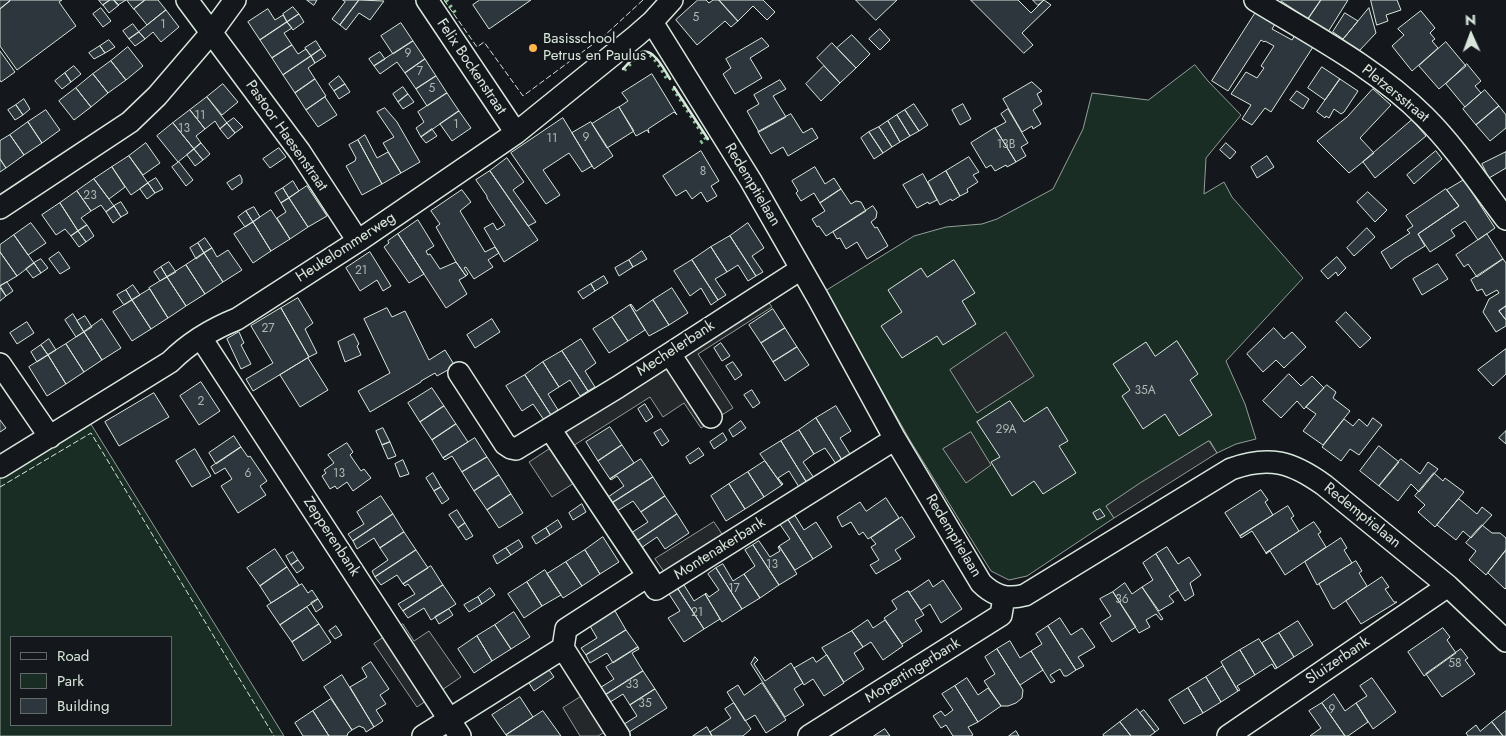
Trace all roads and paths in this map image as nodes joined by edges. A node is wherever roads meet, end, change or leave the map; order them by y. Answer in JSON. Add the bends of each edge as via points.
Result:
{"nodes":[{"id":1,"x":188,"y":0,"type":"edge"},
{"id":2,"x":234,"y":0,"type":"edge"},
{"id":3,"x":427,"y":0,"type":"edge"},
{"id":4,"x":672,"y":0,"type":"edge"},
{"id":5,"x":1255,"y":0,"type":"edge"},
{"id":6,"x":652,"y":22,"type":"junction"},
{"id":7,"x":211,"y":33,"type":"junction"},
{"id":8,"x":516,"y":133,"type":"junction"},
{"id":9,"x":0,"y":208,"type":"edge"},
{"id":10,"x":1506,"y":219,"type":"edge"},
{"id":11,"x":358,"y":241,"type":"junction"},
{"id":12,"x":801,"y":269,"type":"junction"},
{"id":13,"x":201,"y":338,"type":"junction"},
{"id":14,"x":670,"y":354,"type":"junction"},
{"id":15,"x":0,"y":364,"type":"edge"},
{"id":16,"x":459,"y":373,"type":"dead end"},
{"id":17,"x":710,"y":417,"type":"dead end"},
{"id":18,"x":550,"y":429,"type":"junction"},
{"id":19,"x":50,"y":436,"type":"junction"},
{"id":20,"x":895,"y":439,"type":"junction"},
{"id":21,"x":0,"y":467,"type":"edge"},
{"id":22,"x":648,"y":576,"type":"junction"},
{"id":23,"x":1448,"y":586,"type":"junction"},
{"id":24,"x":1004,"y":597,"type":"junction"},
{"id":25,"x":1506,"y":641,"type":"edge"},
{"id":26,"x":563,"y":648,"type":"junction"},
{"id":27,"x":455,"y":728,"type":"edge"},
{"id":28,"x":423,"y":736,"type":"edge"},
{"id":29,"x":619,"y":736,"type":"edge"},
{"id":30,"x":810,"y":736,"type":"edge"},
{"id":31,"x":1228,"y":736,"type":"edge"}],
"edges":[{"from":1,"to":7,"type":"street","name":"Pastoor Haesenstraat"},
{"from":2,"to":7,"type":"street"},
{"from":3,"to":8,"type":"street","name":"Felix Bockenstraat"},
{"from":4,"to":6,"type":"street","name":"Heukelommerweg"},
{"from":5,"to":10,"type":"street","name":"Pletzersstraat","via":[[1376,74],[1408,101],[1438,130]]},
{"from":6,"to":8,"type":"street","name":"Heukelommerweg"},
{"from":6,"to":12,"type":"street","name":"Redemptielaan","via":[[751,181]]},
{"from":7,"to":9,"type":"street","via":[[130,122]]},
{"from":7,"to":11,"type":"street","name":"Pastoor Haesenstraat","via":[[300,152]]},
{"from":8,"to":11,"type":"street","name":"Heukelommerweg"},
{"from":11,"to":13,"type":"street","name":"Heukelommerweg","via":[[237,319]]},
{"from":12,"to":14,"type":"street","name":"Mechelerbank"},
{"from":12,"to":20,"type":"street","name":"Redemptielaan"},
{"from":13,"to":19,"type":"street","name":"Heukelommerweg","via":[[170,362]]},
{"from":13,"to":27,"type":"street","name":"Zepperenbank"},
{"from":14,"to":17,"type":"street"},
{"from":14,"to":18,"type":"street","name":"Mechelerbank"},
{"from":15,"to":19,"type":"street"},
{"from":16,"to":18,"type":"street","name":"Mechelerbank","via":[[508,447],[516,449]]},
{"from":18,"to":22,"type":"street"},
{"from":19,"to":21,"type":"street","name":"Heukelommerweg"},
{"from":20,"to":22,"type":"street","name":"Montenakerbank","via":[[656,589]]},
{"from":20,"to":24,"type":"street","name":"Redemptielaan","via":[[981,583]]},
{"from":22,"to":26,"type":"street","via":[[566,629]]},
{"from":23,"to":24,"type":"street","name":"Redemptielaan","via":[[1312,476],[1289,464],[1258,461],[1231,469],[1025,595]]},
{"from":23,"to":25,"type":"street","name":"Redemptielaan"},
{"from":23,"to":31,"type":"street","name":"Sluizerbank"},
{"from":24,"to":30,"type":"street","name":"Mopertingerbank","via":[[1001,615]]},
{"from":26,"to":27,"type":"street"},
{"from":26,"to":29,"type":"street"},
{"from":27,"to":28,"type":"street"}]}
